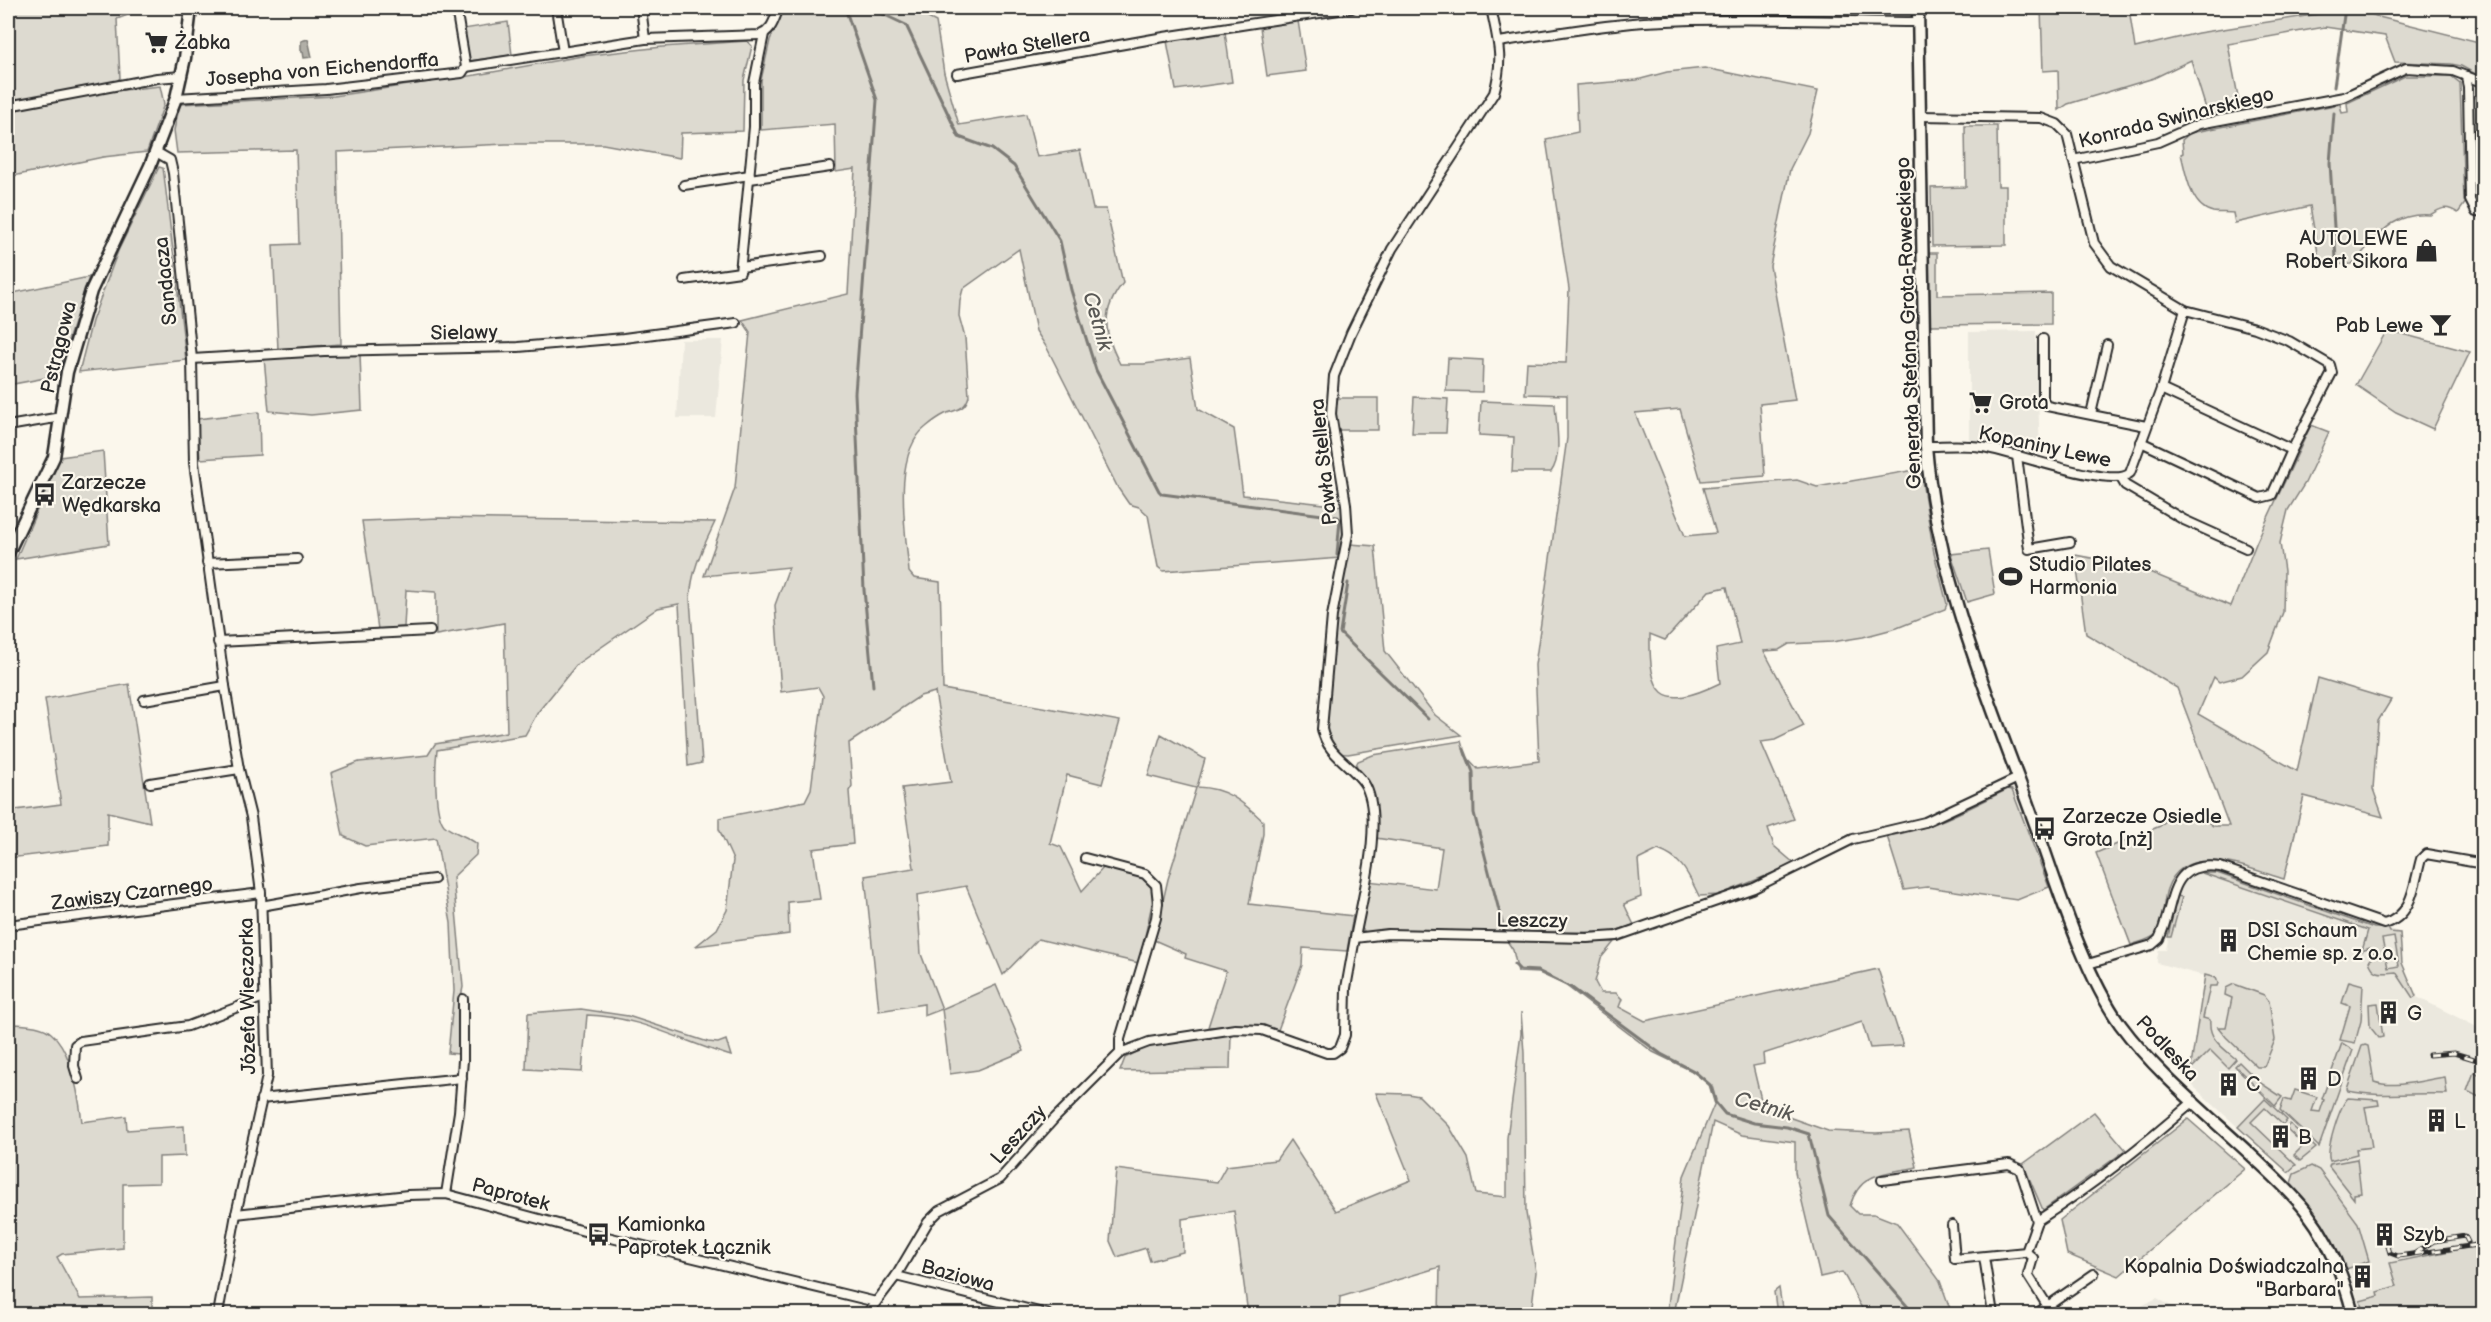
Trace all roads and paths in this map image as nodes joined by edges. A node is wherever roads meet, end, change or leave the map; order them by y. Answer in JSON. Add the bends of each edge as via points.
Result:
{"nodes":[{"id":1,"x":191,"y":8,"type":"edge"},
{"id":2,"x":456,"y":8,"type":"edge"},
{"id":3,"x":556,"y":8,"type":"edge"},
{"id":4,"x":641,"y":8,"type":"edge"},
{"id":5,"x":779,"y":8,"type":"edge"},
{"id":6,"x":1352,"y":8,"type":"edge"},
{"id":7,"x":1491,"y":8,"type":"edge"},
{"id":8,"x":1918,"y":8,"type":"edge"},
{"id":9,"x":1918,"y":22,"type":"junction"},
{"id":10,"x":764,"y":34,"type":"junction"},
{"id":11,"x":645,"y":39,"type":"junction"},
{"id":12,"x":1499,"y":42,"type":"junction"},
{"id":13,"x":563,"y":52,"type":"junction"},
{"id":14,"x":466,"y":67,"type":"junction"},
{"id":15,"x":957,"y":74,"type":"dead end"},
{"id":16,"x":182,"y":76,"type":"junction"},
{"id":17,"x":2466,"y":76,"type":"junction"},
{"id":18,"x":2484,"y":83,"type":"edge"},
{"id":19,"x":176,"y":98,"type":"junction"},
{"id":20,"x":8,"y":106,"type":"edge"},
{"id":21,"x":1919,"y":116,"type":"junction"},
{"id":22,"x":156,"y":152,"type":"junction"},
{"id":23,"x":2073,"y":160,"type":"junction"},
{"id":24,"x":830,"y":168,"type":"dead end"},
{"id":25,"x":750,"y":177,"type":"junction"},
{"id":26,"x":684,"y":185,"type":"dead end"},
{"id":27,"x":2480,"y":212,"type":"edge"},
{"id":28,"x":822,"y":256,"type":"dead end"},
{"id":29,"x":741,"y":267,"type":"junction"},
{"id":30,"x":684,"y":280,"type":"dead end"},
{"id":31,"x":2185,"y":310,"type":"junction"},
{"id":32,"x":736,"y":323,"type":"dead end"},
{"id":33,"x":2043,"y":339,"type":"dead end"},
{"id":34,"x":2107,"y":345,"type":"dead end"},
{"id":35,"x":192,"y":359,"type":"junction"},
{"id":36,"x":2161,"y":389,"type":"junction"},
{"id":37,"x":2091,"y":414,"type":"junction"},
{"id":38,"x":61,"y":417,"type":"junction"},
{"id":39,"x":8,"y":426,"type":"edge"},
{"id":40,"x":2146,"y":426,"type":"junction"},
{"id":41,"x":2141,"y":442,"type":"junction"},
{"id":42,"x":1926,"y":446,"type":"junction"},
{"id":43,"x":2292,"y":450,"type":"junction"},
{"id":44,"x":2016,"y":456,"type":"junction"},
{"id":45,"x":2121,"y":478,"type":"junction"},
{"id":46,"x":2070,"y":542,"type":"dead end"},
{"id":47,"x":2246,"y":548,"type":"dead end"},
{"id":48,"x":8,"y":553,"type":"edge"},
{"id":49,"x":297,"y":559,"type":"dead end"},
{"id":50,"x":207,"y":563,"type":"junction"},
{"id":51,"x":430,"y":631,"type":"dead end"},
{"id":52,"x":218,"y":642,"type":"junction"},
{"id":53,"x":225,"y":686,"type":"junction"},
{"id":54,"x":144,"y":700,"type":"dead end"},
{"id":55,"x":239,"y":769,"type":"junction"},
{"id":56,"x":2018,"y":778,"type":"junction"},
{"id":57,"x":150,"y":783,"type":"dead end"},
{"id":58,"x":251,"y":818,"type":"joint"},
{"id":59,"x":1085,"y":858,"type":"dead end"},
{"id":60,"x":2484,"y":864,"type":"edge"},
{"id":61,"x":434,"y":879,"type":"dead end"},
{"id":62,"x":261,"y":893,"type":"junction"},
{"id":63,"x":2064,"y":903,"type":"joint"},
{"id":64,"x":261,"y":906,"type":"junction"},
{"id":65,"x":8,"y":925,"type":"edge"},
{"id":66,"x":1355,"y":938,"type":"junction"},
{"id":67,"x":2088,"y":964,"type":"junction"},
{"id":68,"x":264,"y":997,"type":"junction"},
{"id":69,"x":463,"y":999,"type":"dead end"},
{"id":70,"x":1120,"y":1053,"type":"junction"},
{"id":71,"x":462,"y":1078,"type":"junction"},
{"id":72,"x":78,"y":1079,"type":"dead end"},
{"id":73,"x":261,"y":1099,"type":"junction"},
{"id":74,"x":2194,"y":1101,"type":"junction"},
{"id":75,"x":1881,"y":1180,"type":"dead end"},
{"id":76,"x":446,"y":1194,"type":"junction"},
{"id":77,"x":236,"y":1214,"type":"junction"},
{"id":78,"x":2037,"y":1221,"type":"junction"},
{"id":79,"x":1952,"y":1225,"type":"dead end"},
{"id":80,"x":2026,"y":1252,"type":"junction"},
{"id":81,"x":1984,"y":1257,"type":"junction"},
{"id":82,"x":2094,"y":1274,"type":"dead end"},
{"id":83,"x":896,"y":1276,"type":"junction"},
{"id":84,"x":876,"y":1302,"type":"junction"},
{"id":85,"x":2048,"y":1305,"type":"junction"},
{"id":86,"x":219,"y":1314,"type":"edge"},
{"id":87,"x":867,"y":1314,"type":"edge"},
{"id":88,"x":1047,"y":1314,"type":"edge"},
{"id":89,"x":1993,"y":1314,"type":"edge"},
{"id":90,"x":2036,"y":1314,"type":"edge"},
{"id":91,"x":2353,"y":1314,"type":"edge"}],
"edges":[{"from":1,"to":16,"type":"street"},
{"from":2,"to":14,"type":"street"},
{"from":3,"to":13,"type":"street"},
{"from":4,"to":11,"type":"street"},
{"from":5,"to":10,"type":"street"},
{"from":6,"to":15,"type":"street","name":"Pawła Stellera"},
{"from":7,"to":12,"type":"street","name":"Pawła Stellera"},
{"from":8,"to":9,"type":"street","name":"Generała Stefana Grota-Roweckiego"},
{"from":9,"to":12,"type":"street","via":[[1643,22]]},
{"from":9,"to":21,"type":"street","name":"Generała Stefana Grota-Roweckiego"},
{"from":10,"to":11,"type":"street","name":"Josepha von Eichendorffa"},
{"from":10,"to":25,"type":"street","via":[[754,83]]},
{"from":11,"to":13,"type":"street","name":"Josepha von Eichendorffa"},
{"from":12,"to":66,"type":"street","name":"Pawła Stellera","via":[[1500,68],[1494,93],[1392,249],[1334,376],[1331,414],[1348,534],[1332,616],[1322,729],[1330,750],[1364,784],[1372,805],[1373,831]]},
{"from":13,"to":14,"type":"street","name":"Josepha von Eichendorffa"},
{"from":14,"to":19,"type":"street","name":"Josepha von Eichendorffa","via":[[462,73],[338,88]]},
{"from":16,"to":19,"type":"street"},
{"from":16,"to":20,"type":"street"},
{"from":17,"to":18,"type":"street","name":"Konrada Swinarskiego"},
{"from":17,"to":23,"type":"street","name":"Konrada Swinarskiego","via":[[2443,69],[2406,68],[2344,97],[2199,124],[2158,142]]},
{"from":17,"to":27,"type":"street","via":[[2470,200]]},
{"from":19,"to":22,"type":"street"},
{"from":21,"to":23,"type":"street","name":"Kopaniny Lewe","via":[[2048,119],[2067,134]]},
{"from":21,"to":42,"type":"street","name":"Generała Stefana Grota-Roweckiego"},
{"from":22,"to":35,"type":"street","name":"Sandacza","via":[[170,160],[173,172]]},
{"from":22,"to":38,"type":"street","name":"Pstrągowa","via":[[91,291],[71,357]]},
{"from":23,"to":31,"type":"street","name":"Kopaniny Lewe","via":[[2090,232],[2103,258],[2121,273]]},
{"from":24,"to":25,"type":"street"},
{"from":25,"to":26,"type":"street"},
{"from":25,"to":29,"type":"street"},
{"from":28,"to":29,"type":"street"},
{"from":29,"to":30,"type":"street","via":[[740,272]]},
{"from":31,"to":36,"type":"street","name":"Kopaniny Lewe"},
{"from":31,"to":43,"type":"street","name":"Kopaniny Lewe","via":[[2289,341],[2331,365],[2332,373]]},
{"from":32,"to":35,"type":"street","name":"Sielawy","via":[[518,347],[324,351]]},
{"from":33,"to":37,"type":"street","name":"Kopaniny Lewe","via":[[2043,401],[2047,406]]},
{"from":34,"to":37,"type":"street","name":"Kopaniny Lewe"},
{"from":35,"to":50,"type":"street","name":"Sandacza","via":[[192,451]]},
{"from":36,"to":40,"type":"street","name":"Kopaniny Lewe"},
{"from":36,"to":43,"type":"street"},
{"from":37,"to":40,"type":"street","name":"Kopaniny Lewe"},
{"from":38,"to":39,"type":"street"},
{"from":38,"to":48,"type":"street","name":"Pstrągowa","via":[[54,458]]},
{"from":40,"to":41,"type":"street","name":"Kopaniny Lewe"},
{"from":41,"to":43,"type":"street","name":"Kopaniny Lewe","via":[[2260,498],[2271,495]]},
{"from":41,"to":45,"type":"street","name":"Kopaniny Lewe","via":[[2130,472]]},
{"from":42,"to":44,"type":"street","name":"Kopaniny Lewe","via":[[1979,446]]},
{"from":42,"to":56,"type":"street","name":"Generała Stefana Grota-Roweckiego","via":[[1932,504],[1956,609]]},
{"from":44,"to":45,"type":"street","name":"Kopaniny Lewe"},
{"from":44,"to":46,"type":"street","via":[[2029,549]]},
{"from":45,"to":47,"type":"street","name":"Kopaniny Lewe","via":[[2126,485],[2184,520]]},
{"from":49,"to":50,"type":"street"},
{"from":50,"to":52,"type":"street","name":"Sandacza"},
{"from":51,"to":52,"type":"street"},
{"from":52,"to":53,"type":"street","name":"Sandacza"},
{"from":53,"to":54,"type":"street"},
{"from":53,"to":55,"type":"street","name":"Sandacza"},
{"from":55,"to":57,"type":"street"},
{"from":55,"to":58,"type":"street","name":"Sandacza"},
{"from":56,"to":63,"type":"street","name":"Generała Stefana Grota-Roweckiego"},
{"from":56,"to":66,"type":"street","name":"Leszczy","via":[[1925,822],[1853,839],[1754,888],[1617,936],[1388,934]]},
{"from":58,"to":62,"type":"street","name":"Józefa Wieczorka"},
{"from":59,"to":70,"type":"street","via":[[1145,874],[1158,891],[1156,918],[1120,1040]]},
{"from":60,"to":67,"type":"street","via":[[2426,854],[2421,859],[2407,910],[2384,924],[2220,867],[2195,867],[2177,883],[2159,939],[2152,945]]},
{"from":61,"to":64,"type":"street"},
{"from":62,"to":64,"type":"street","name":"Józefa Wieczorka"},
{"from":62,"to":65,"type":"street","name":"Zawiszy Czarnego"},
{"from":63,"to":67,"type":"street","name":"Podleska"},
{"from":64,"to":68,"type":"street","name":"Józefa Wieczorka"},
{"from":66,"to":70,"type":"street","name":"Leszczy","via":[[1346,988],[1345,1035],[1340,1048],[1333,1053],[1314,1050],[1262,1030],[1235,1029],[1149,1042]]},
{"from":67,"to":74,"type":"street","name":"Podleska","via":[[2103,996],[2132,1039]]},
{"from":68,"to":72,"type":"street","via":[[188,1026],[81,1041],[75,1045],[74,1053]]},
{"from":68,"to":73,"type":"street","name":"Józefa Wieczorka","via":[[267,1076]]},
{"from":69,"to":71,"type":"street","name":"Paprotek"},
{"from":70,"to":83,"type":"street","name":"Leszczy","via":[[1000,1179],[939,1211],[928,1222]]},
{"from":71,"to":73,"type":"street"},
{"from":71,"to":76,"type":"street","name":"Paprotek"},
{"from":73,"to":77,"type":"street","name":"Józefa Wieczorka"},
{"from":74,"to":78,"type":"street","via":[[2108,1172]]},
{"from":74,"to":91,"type":"street","name":"Podleska","via":[[2305,1209],[2337,1264]]},
{"from":75,"to":78,"type":"street","via":[[2009,1164],[2020,1169]]},
{"from":76,"to":77,"type":"street"},
{"from":76,"to":84,"type":"street","name":"Paprotek"},
{"from":77,"to":86,"type":"street","name":"Józefa Wieczorka"},
{"from":78,"to":80,"type":"street"},
{"from":79,"to":81,"type":"street","via":[[1955,1259]]},
{"from":80,"to":81,"type":"street"},
{"from":80,"to":85,"type":"street","via":[[2033,1258],[2028,1275]]},
{"from":81,"to":89,"type":"street"},
{"from":82,"to":85,"type":"street"},
{"from":83,"to":84,"type":"street"},
{"from":83,"to":88,"type":"street","name":"Baziowa"},
{"from":84,"to":87,"type":"street"},
{"from":85,"to":90,"type":"street"}]}
